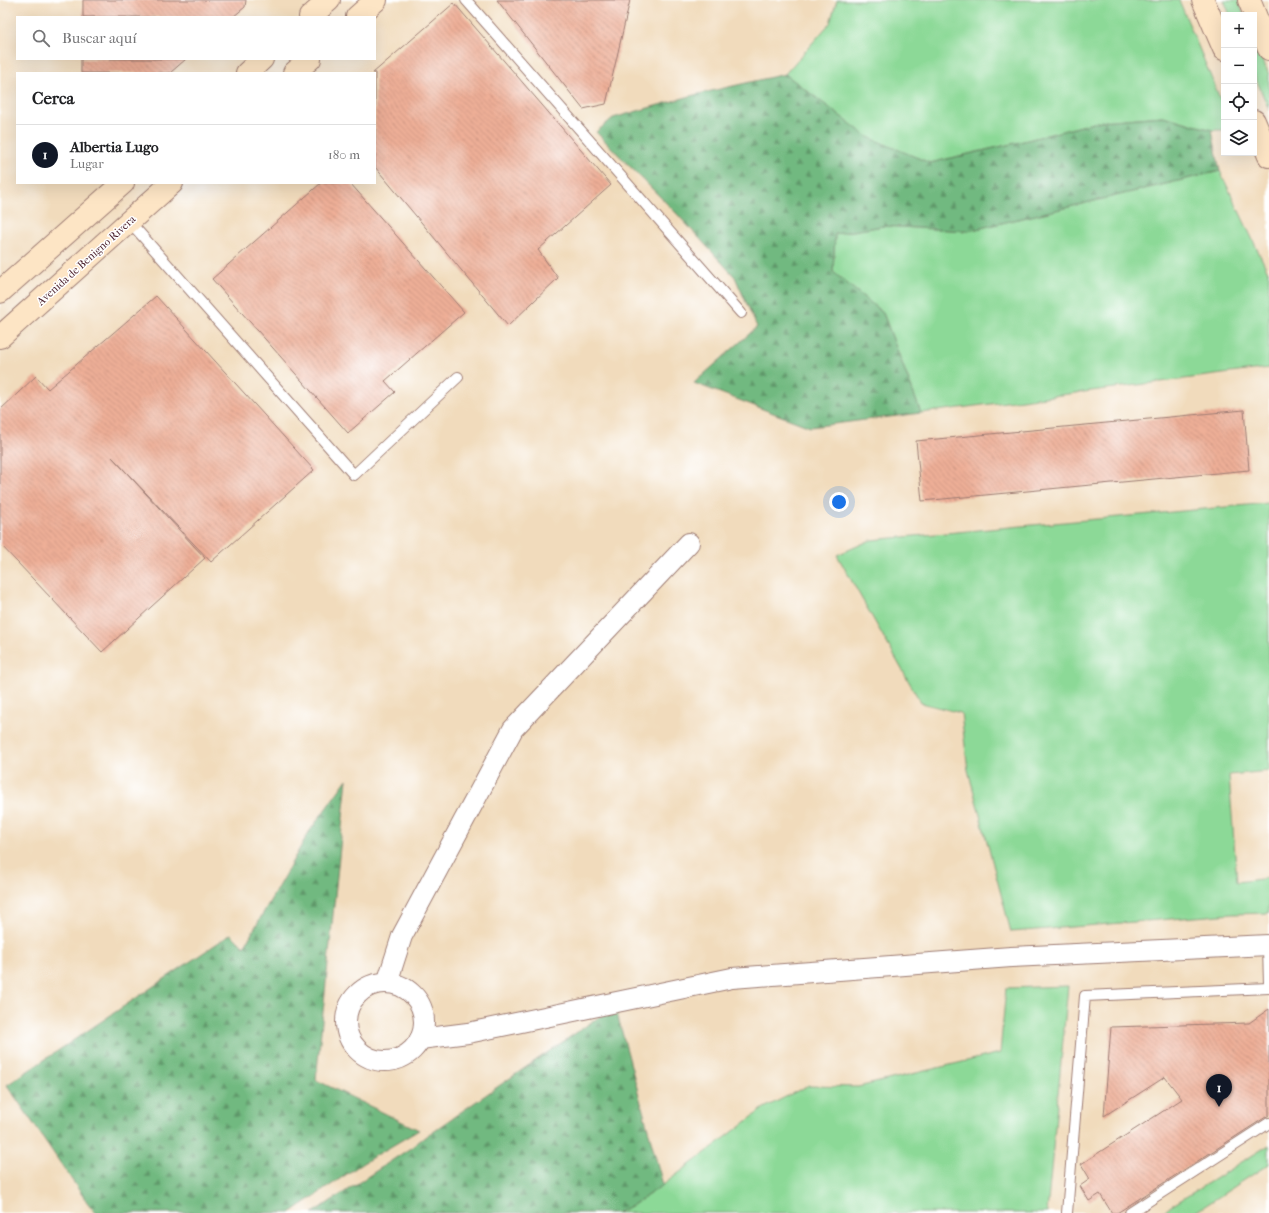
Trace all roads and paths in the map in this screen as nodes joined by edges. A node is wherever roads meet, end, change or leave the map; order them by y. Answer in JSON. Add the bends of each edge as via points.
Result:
{"nodes":[{"id":1,"x":329,"y":0,"type":"edge"},
{"id":2,"x":376,"y":0,"type":"edge"},
{"id":3,"x":466,"y":0,"type":"edge"},
{"id":4,"x":1203,"y":0,"type":"edge"},
{"id":5,"x":1249,"y":0,"type":"edge"},
{"id":6,"x":311,"y":16,"type":"edge"},
{"id":7,"x":358,"y":16,"type":"edge"},
{"id":8,"x":1224,"y":48,"type":"edge"},
{"id":9,"x":1269,"y":49,"type":"edge"},
{"id":10,"x":261,"y":60,"type":"edge"},
{"id":11,"x":309,"y":60,"type":"edge"},
{"id":12,"x":248,"y":72,"type":"edge"},
{"id":13,"x":295,"y":72,"type":"edge"},
{"id":14,"x":1257,"y":128,"type":"edge"},
{"id":15,"x":1269,"y":156,"type":"edge"},
{"id":16,"x":122,"y":184,"type":"edge"},
{"id":17,"x":171,"y":184,"type":"edge"},
{"id":18,"x":129,"y":221,"type":"junction"},
{"id":19,"x":0,"y":292,"type":"edge"},
{"id":20,"x":741,"y":313,"type":"dead end"},
{"id":21,"x":0,"y":337,"type":"edge"},
{"id":22,"x":458,"y":377,"type":"dead end"},
{"id":23,"x":689,"y":543,"type":"dead end"},
{"id":24,"x":1269,"y":946,"type":"edge"},
{"id":25,"x":387,"y":983,"type":"junction"},
{"id":26,"x":1269,"y":984,"type":"edge"},
{"id":27,"x":1269,"y":988,"type":"edge"},
{"id":28,"x":420,"y":1039,"type":"junction"},
{"id":29,"x":1269,"y":1123,"type":"edge"},
{"id":30,"x":1067,"y":1213,"type":"edge"},
{"id":31,"x":1130,"y":1213,"type":"edge"}],
"edges":[{"from":1,"to":6,"type":"main road"},
{"from":2,"to":7,"type":"main road"},
{"from":3,"to":20,"type":"lane"},
{"from":4,"to":8,"type":"main road"},
{"from":5,"to":9,"type":"main road"},
{"from":10,"to":12,"type":"main road"},
{"from":11,"to":13,"type":"main road"},
{"from":14,"to":15,"type":"main road"},
{"from":16,"to":19,"type":"main road"},
{"from":17,"to":18,"type":"main road","name":"Avenida de Benigno Rivera"},
{"from":18,"to":21,"type":"main road","name":"Avenida de Benigno Rivera"},
{"from":18,"to":22,"type":"lane","via":[[354,475]]},
{"from":23,"to":25,"type":"street","via":[[513,729],[402,936]]},
{"from":24,"to":26,"type":"lane"},
{"from":24,"to":28,"type":"street","via":[[1011,957],[732,978],[468,1033]]},
{"from":25,"to":28,"type":"street","via":[[408,990],[416,998],[424,1018],[424,1029]]},
{"from":25,"to":28,"type":"street","via":[[364,989],[349,1006],[346,1018],[351,1041],[368,1057],[392,1060],[413,1049]]},
{"from":27,"to":30,"type":"lane","via":[[1086,996]]},
{"from":29,"to":31,"type":"lane"}]}
